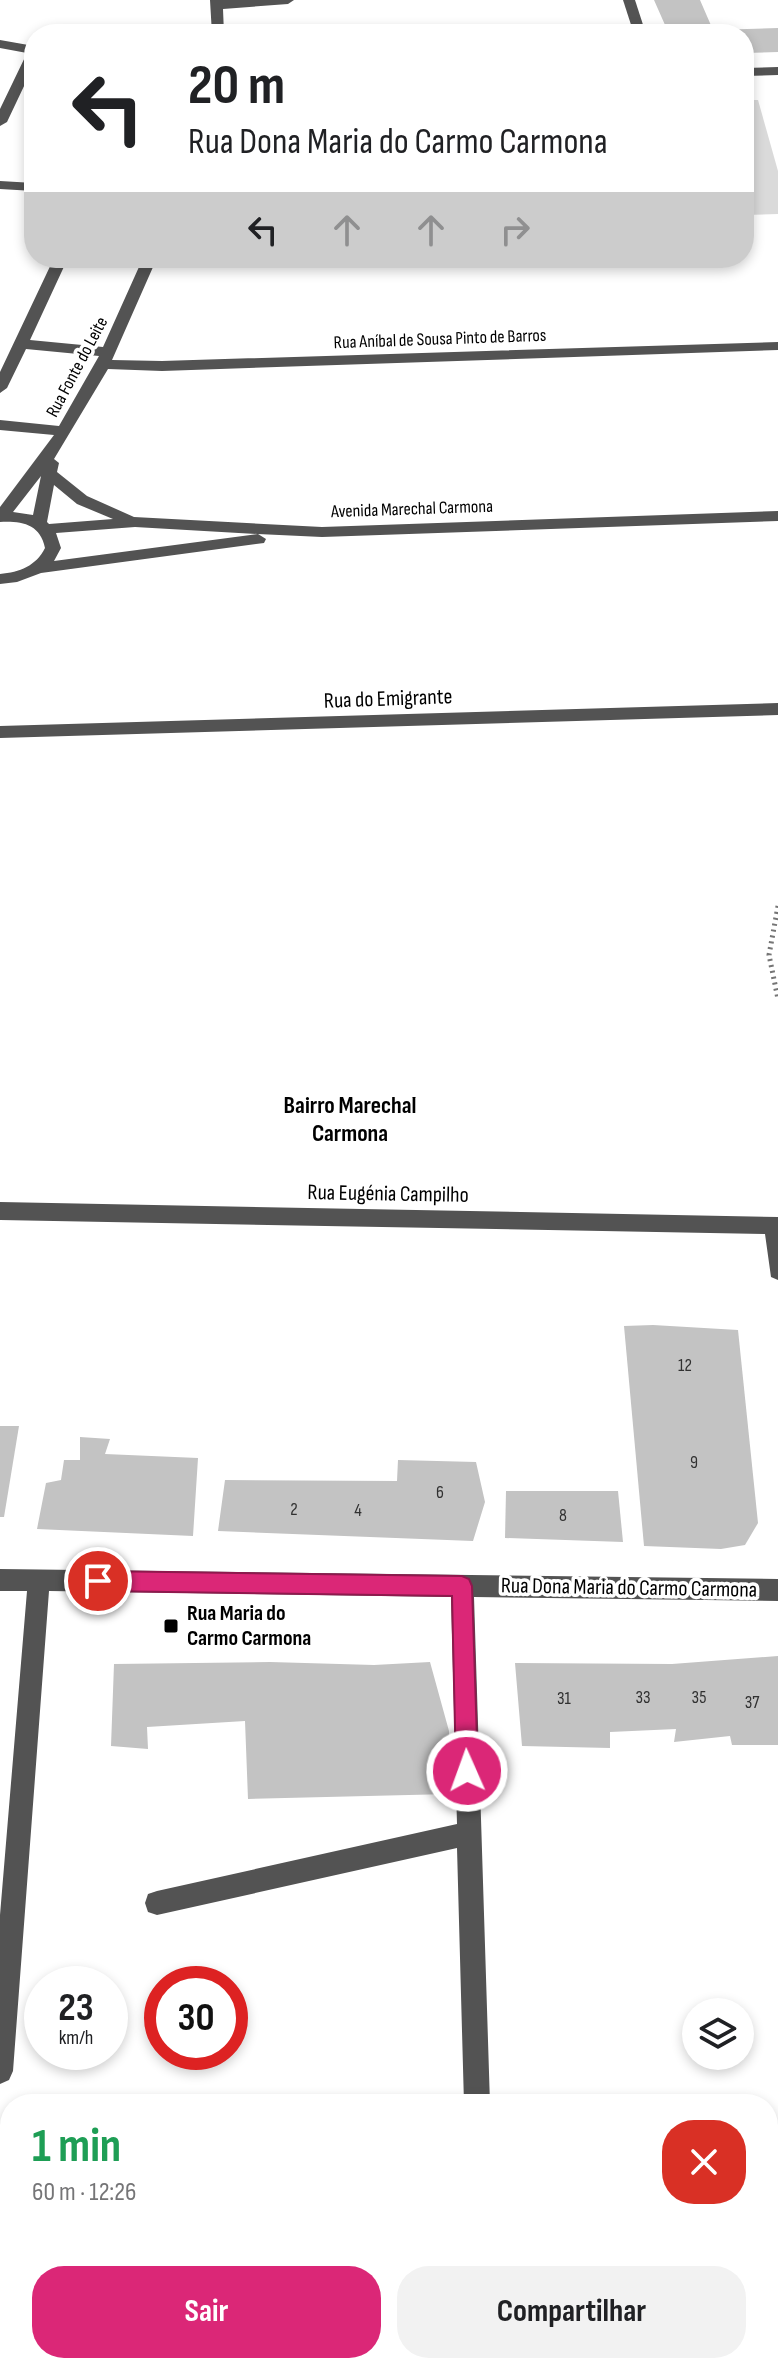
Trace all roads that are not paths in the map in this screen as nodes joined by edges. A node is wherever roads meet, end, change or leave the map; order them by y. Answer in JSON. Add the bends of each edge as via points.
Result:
{"nodes":[{"id":1,"x":288,"y":0,"type":"edge"},
{"id":2,"x":629,"y":0,"type":"edge"},
{"id":3,"x":216,"y":3,"type":"edge"},
{"id":4,"x":217,"y":24,"type":"edge"},
{"id":5,"x":637,"y":24,"type":"edge"},
{"id":6,"x":0,"y":44,"type":"edge"},
{"id":7,"x":24,"y":49,"type":"edge"},
{"id":8,"x":778,"y":71,"type":"edge"},
{"id":9,"x":24,"y":72,"type":"edge"},
{"id":10,"x":754,"y":72,"type":"edge"},
{"id":11,"x":0,"y":122,"type":"edge"},
{"id":12,"x":0,"y":185,"type":"edge"},
{"id":13,"x":24,"y":186,"type":"edge"},
{"id":14,"x":56,"y":268,"type":"edge"},
{"id":15,"x":146,"y":268,"type":"edge"},
{"id":16,"x":21,"y":344,"type":"junction"},
{"id":17,"x":778,"y":346,"type":"edge"},
{"id":18,"x":106,"y":358,"type":"junction"},
{"id":19,"x":0,"y":388,"type":"edge"},
{"id":20,"x":0,"y":425,"type":"edge"},
{"id":21,"x":63,"y":431,"type":"junction"},
{"id":22,"x":54,"y":448,"type":"junction"},
{"id":23,"x":49,"y":473,"type":"junction"},
{"id":24,"x":778,"y":516,"type":"edge"},
{"id":25,"x":0,"y":517,"type":"edge"},
{"id":26,"x":135,"y":522,"type":"junction"},
{"id":27,"x":43,"y":526,"type":"junction"},
{"id":28,"x":322,"y":532,"type":"junction"},
{"id":29,"x":40,"y":568,"type":"junction"},
{"id":30,"x":4,"y":581,"type":"edge"},
{"id":31,"x":778,"y":709,"type":"edge"},
{"id":32,"x":0,"y":732,"type":"edge"},
{"id":33,"x":0,"y":1211,"type":"edge"},
{"id":34,"x":776,"y":1226,"type":"edge"},
{"id":35,"x":778,"y":1271,"type":"edge"},
{"id":36,"x":0,"y":1580,"type":"edge"},
{"id":37,"x":39,"y":1580,"type":"junction"},
{"id":38,"x":462,"y":1586,"type":"junction"},
{"id":39,"x":778,"y":1590,"type":"edge"},
{"id":40,"x":469,"y":1833,"type":"junction"},
{"id":41,"x":157,"y":1903,"type":"dead end"},
{"id":42,"x":0,"y":2071,"type":"edge"},
{"id":43,"x":477,"y":2094,"type":"edge"}],
"edges":[{"from":1,"to":3,"type":"street"},
{"from":2,"to":5,"type":"street"},
{"from":3,"to":4,"type":"street"},
{"from":6,"to":7,"type":"street"},
{"from":8,"to":10,"type":"street"},
{"from":9,"to":11,"type":"street"},
{"from":12,"to":13,"type":"street"},
{"from":14,"to":16,"type":"street"},
{"from":15,"to":18,"type":"street","name":"Rua Fonte do Leite"},
{"from":16,"to":18,"type":"street","name":"Rua Aníbal de Sousa Pinto de Barros"},
{"from":16,"to":19,"type":"street"},
{"from":17,"to":18,"type":"street","name":"Rua Aníbal de Sousa Pinto de Barros","via":[[162,366]]},
{"from":18,"to":21,"type":"street","name":"Rua Fonte do Leite"},
{"from":20,"to":21,"type":"street"},
{"from":21,"to":22,"type":"street","name":"Rua Fonte do Leite"},
{"from":22,"to":23,"type":"street"},
{"from":22,"to":25,"type":"street"},
{"from":23,"to":26,"type":"street","via":[[82,500]]},
{"from":23,"to":27,"type":"street"},
{"from":24,"to":28,"type":"street","name":"Avenida Marechal Carmona"},
{"from":25,"to":27,"type":"street","name":"Avenida Marechal Carmona","via":[[27,518]]},
{"from":26,"to":27,"type":"street","name":"Avenida Marechal Carmona"},
{"from":26,"to":28,"type":"street","name":"Avenida Marechal Carmona"},
{"from":27,"to":29,"type":"street","via":[[53,548]]},
{"from":28,"to":29,"type":"street"},
{"from":29,"to":30,"type":"street"},
{"from":31,"to":32,"type":"street","name":"Rua do Emigrante"},
{"from":33,"to":34,"type":"street","name":"Rua Eugénia Campilho"},
{"from":34,"to":35,"type":"street"},
{"from":36,"to":37,"type":"street","name":"Rua Dona Maria do Carmo Carmona"},
{"from":37,"to":38,"type":"street","name":"Rua Dona Maria do Carmo Carmona"},
{"from":37,"to":42,"type":"street"},
{"from":38,"to":39,"type":"street","name":"Rua Dona Maria do Carmo Carmona"},
{"from":38,"to":40,"type":"street"},
{"from":40,"to":41,"type":"street"},
{"from":40,"to":43,"type":"street"}]}
